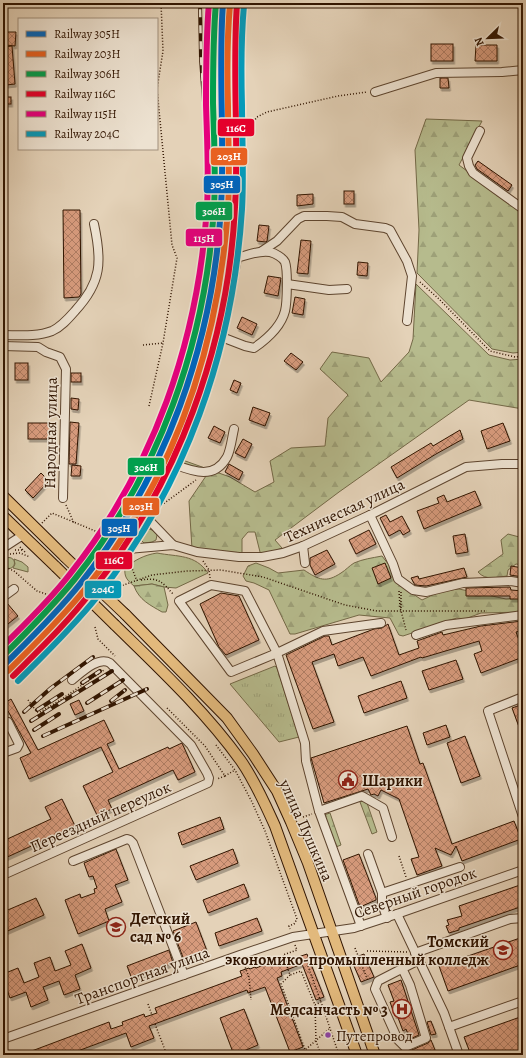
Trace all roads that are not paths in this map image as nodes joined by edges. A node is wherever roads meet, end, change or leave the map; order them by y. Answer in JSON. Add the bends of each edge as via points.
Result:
{"nodes":[{"id":1,"x":523,"y":70,"type":"edge"},
{"id":2,"x":375,"y":92,"type":"road end"},
{"id":3,"x":480,"y":131,"type":"dead end"},
{"id":4,"x":523,"y":209,"type":"edge"},
{"id":5,"x":94,"y":224,"type":"dead end"},
{"id":6,"x":262,"y":251,"type":"junction"},
{"id":7,"x":287,"y":284,"type":"junction"},
{"id":8,"x":347,"y":289,"type":"dead end"},
{"id":9,"x":408,"y":321,"type":"dead end"},
{"id":10,"x":3,"y":335,"type":"edge"},
{"id":11,"x":219,"y":336,"type":"junction"},
{"id":12,"x":3,"y":346,"type":"edge"},
{"id":13,"x":234,"y":429,"type":"dead end"},
{"id":14,"x":168,"y":462,"type":"junction"},
{"id":15,"x":523,"y":464,"type":"edge"},
{"id":16,"x":3,"y":496,"type":"edge"},
{"id":17,"x":63,"y":498,"type":"road end"},
{"id":18,"x":370,"y":515,"type":"junction"},
{"id":19,"x":3,"y":516,"type":"edge"},
{"id":20,"x":146,"y":516,"type":"junction"},
{"id":21,"x":23,"y":535,"type":"junction"},
{"id":22,"x":173,"y":545,"type":"junction"},
{"id":23,"x":303,"y":546,"type":"junction"},
{"id":24,"x":127,"y":550,"type":"junction"},
{"id":25,"x":4,"y":551,"type":"edge"},
{"id":26,"x":305,"y":563,"type":"dead end"},
{"id":27,"x":110,"y":573,"type":"dead end"},
{"id":28,"x":523,"y":583,"type":"edge"},
{"id":29,"x":14,"y":589,"type":"dead end"},
{"id":30,"x":3,"y":597,"type":"edge"},
{"id":31,"x":523,"y":615,"type":"edge"},
{"id":32,"x":381,"y":623,"type":"dead end"},
{"id":33,"x":416,"y":635,"type":"dead end"},
{"id":34,"x":276,"y":653,"type":"junction"},
{"id":35,"x":72,"y":680,"type":"dead end"},
{"id":36,"x":523,"y":697,"type":"edge"},
{"id":37,"x":3,"y":724,"type":"edge"},
{"id":38,"x":3,"y":753,"type":"edge"},
{"id":39,"x":319,"y":811,"type":"junction"},
{"id":40,"x":523,"y":815,"type":"edge"},
{"id":41,"x":392,"y":837,"type":"dead end"},
{"id":42,"x":368,"y":854,"type":"dead end"},
{"id":43,"x":73,"y":861,"type":"dead end"},
{"id":44,"x":460,"y":866,"type":"dead end"},
{"id":45,"x":523,"y":870,"type":"edge"},
{"id":46,"x":3,"y":875,"type":"edge"},
{"id":47,"x":382,"y":893,"type":"junction"},
{"id":48,"x":397,"y":914,"type":"junction"},
{"id":49,"x":387,"y":918,"type":"junction"},
{"id":50,"x":523,"y":918,"type":"edge"},
{"id":51,"x":361,"y":926,"type":"junction"},
{"id":52,"x":332,"y":931,"type":"junction"},
{"id":53,"x":314,"y":934,"type":"junction"},
{"id":54,"x":417,"y":956,"type":"junction"},
{"id":55,"x":402,"y":968,"type":"junction"},
{"id":56,"x":184,"y":975,"type":"junction"},
{"id":57,"x":523,"y":1001,"type":"edge"},
{"id":58,"x":449,"y":1027,"type":"junction"},
{"id":59,"x":3,"y":1039,"type":"edge"},
{"id":60,"x":357,"y":1055,"type":"edge"},
{"id":61,"x":375,"y":1055,"type":"edge"},
{"id":62,"x":459,"y":1055,"type":"edge"}],
"edges":[{"from":1,"to":2,"type":"street","via":[[436,73]]},
{"from":3,"to":4,"type":"street","via":[[467,158],[469,166],[473,173]]},
{"from":5,"to":10,"type":"street","via":[[99,246],[99,266],[86,299],[64,323],[50,331]]},
{"from":6,"to":7,"type":"street","via":[[271,252],[285,262]]},
{"from":6,"to":9,"type":"street","via":[[304,216],[342,217],[355,224],[390,230],[412,276]]},
{"from":6,"to":11,"type":"street","via":[[237,258],[227,313]]},
{"from":7,"to":8,"type":"street","via":[[329,290]]},
{"from":7,"to":11,"type":"street","via":[[285,312],[268,338],[254,348]]},
{"from":11,"to":14,"type":"street","via":[[194,405]]},
{"from":12,"to":17,"type":"street","name":"Народная улица","via":[[38,347],[60,357],[64,362],[66,369]]},
{"from":13,"to":14,"type":"street","via":[[228,456],[219,468],[206,473]]},
{"from":14,"to":20,"type":"street"},
{"from":15,"to":18,"type":"street","name":"Техническая улица","via":[[466,467]]},
{"from":16,"to":52,"type":"main road","name":"улица Пушкина","bridge":true,"via":[[125,614],[227,718],[254,754],[277,792],[308,863]]},
{"from":18,"to":23,"type":"street","name":"Техническая улица"},
{"from":18,"to":28,"type":"street","via":[[398,579],[414,590],[426,592],[463,583]]},
{"from":19,"to":21,"type":"main road"},
{"from":20,"to":22,"type":"street"},
{"from":20,"to":24,"type":"street"},
{"from":21,"to":25,"type":"street"},
{"from":21,"to":53,"type":"main road","name":"улица Пушкина","bridge":true,"via":[[184,693],[242,762],[275,826]]},
{"from":22,"to":23,"type":"street","name":"Техническая улица","via":[[198,552],[239,557],[262,557]]},
{"from":22,"to":24,"type":"street"},
{"from":23,"to":26,"type":"street"},
{"from":24,"to":27,"type":"street"},
{"from":29,"to":30,"type":"street"},
{"from":31,"to":33,"type":"street","via":[[446,625]]},
{"from":32,"to":34,"type":"street","via":[[323,632]]},
{"from":34,"to":34,"type":"street","via":[[245,591],[211,585],[179,601],[231,672]]},
{"from":34,"to":39,"type":"street","via":[[305,743],[306,761]]},
{"from":35,"to":46,"type":"street","name":"Переездный переулок","via":[[100,661],[106,660],[191,745],[207,773],[208,783]]},
{"from":36,"to":40,"type":"street","via":[[488,711]]},
{"from":37,"to":38,"type":"street","via":[[8,722],[18,744],[17,748]]},
{"from":39,"to":41,"type":"street","via":[[362,796],[383,808]]},
{"from":39,"to":51,"type":"street"},
{"from":42,"to":47,"type":"street"},
{"from":43,"to":56,"type":"street","via":[[127,840],[133,843]]},
{"from":44,"to":47,"type":"street"},
{"from":45,"to":48,"type":"street","name":"Северный городок"},
{"from":47,"to":49,"type":"street","via":[[382,904]]},
{"from":48,"to":49,"type":"street","name":"Северный городок"},
{"from":48,"to":54,"type":"street"},
{"from":49,"to":51,"type":"street","name":"Северный городок"},
{"from":50,"to":54,"type":"street","via":[[510,919]]},
{"from":51,"to":52,"type":"street","name":"Северный городок"},
{"from":52,"to":53,"type":"street","name":"Северный городок"},
{"from":52,"to":61,"type":"main road","name":"улица Пушкина"},
{"from":53,"to":56,"type":"street","name":"Транспортная улица","via":[[293,938]]},
{"from":53,"to":60,"type":"main road","name":"улица Пушкина"},
{"from":54,"to":55,"type":"street"},
{"from":54,"to":58,"type":"street"},
{"from":55,"to":55,"type":"street","via":[[378,981],[375,989],[398,1040],[405,1046],[426,1038],[410,985]]},
{"from":56,"to":59,"type":"street","name":"Транспортная улица"},
{"from":57,"to":58,"type":"street"},
{"from":58,"to":62,"type":"street"}]}
